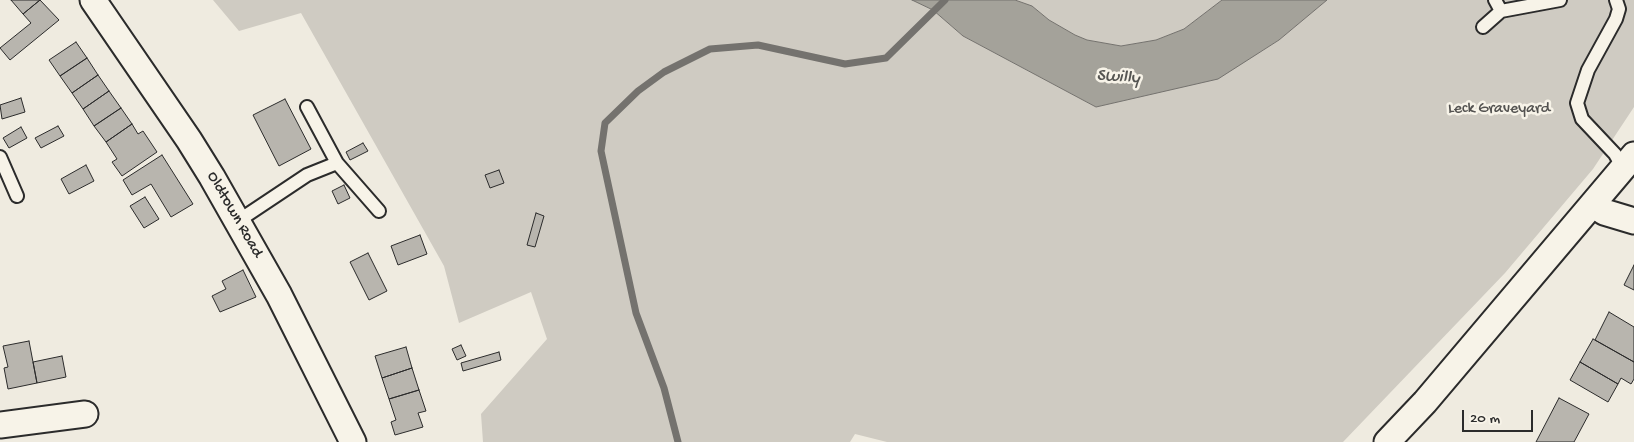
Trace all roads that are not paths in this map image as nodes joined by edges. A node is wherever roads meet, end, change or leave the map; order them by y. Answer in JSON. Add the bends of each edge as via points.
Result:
{"nodes":[{"id":1,"x":93,"y":0,"type":"edge"},
{"id":2,"x":1560,"y":0,"type":"edge"},
{"id":3,"x":1616,"y":0,"type":"edge"},
{"id":4,"x":1498,"y":5,"type":"edge"},
{"id":5,"x":1483,"y":27,"type":"dead end"},
{"id":6,"x":307,"y":107,"type":"dead end"},
{"id":7,"x":0,"y":157,"type":"edge"},
{"id":8,"x":1629,"y":162,"type":"edge"},
{"id":9,"x":337,"y":163,"type":"junction"},
{"id":10,"x":16,"y":196,"type":"dead end"},
{"id":11,"x":1592,"y":204,"type":"junction"},
{"id":12,"x":378,"y":211,"type":"dead end"},
{"id":13,"x":238,"y":221,"type":"junction"},
{"id":14,"x":1634,"y":221,"type":"edge"},
{"id":15,"x":85,"y":414,"type":"dead end"},
{"id":16,"x":0,"y":425,"type":"edge"},
{"id":17,"x":353,"y":442,"type":"edge"},
{"id":18,"x":1387,"y":442,"type":"edge"}],
"edges":[{"from":1,"to":13,"type":"street","name":"Oldtown Road","via":[[190,140]]},
{"from":2,"to":4,"type":"lane"},
{"from":3,"to":8,"type":"lane","via":[[1619,9],[1616,19],[1588,70],[1577,103],[1582,119],[1615,154]]},
{"from":4,"to":5,"type":"lane"},
{"from":6,"to":9,"type":"lane"},
{"from":7,"to":10,"type":"lane"},
{"from":8,"to":11,"type":"street"},
{"from":9,"to":12,"type":"lane"},
{"from":9,"to":13,"type":"lane","via":[[307,176]]},
{"from":11,"to":14,"type":"street","via":[[1604,212]]},
{"from":11,"to":18,"type":"street","via":[[1437,388]]},
{"from":13,"to":17,"type":"street","name":"Oldtown Road"},
{"from":15,"to":16,"type":"street"}]}
